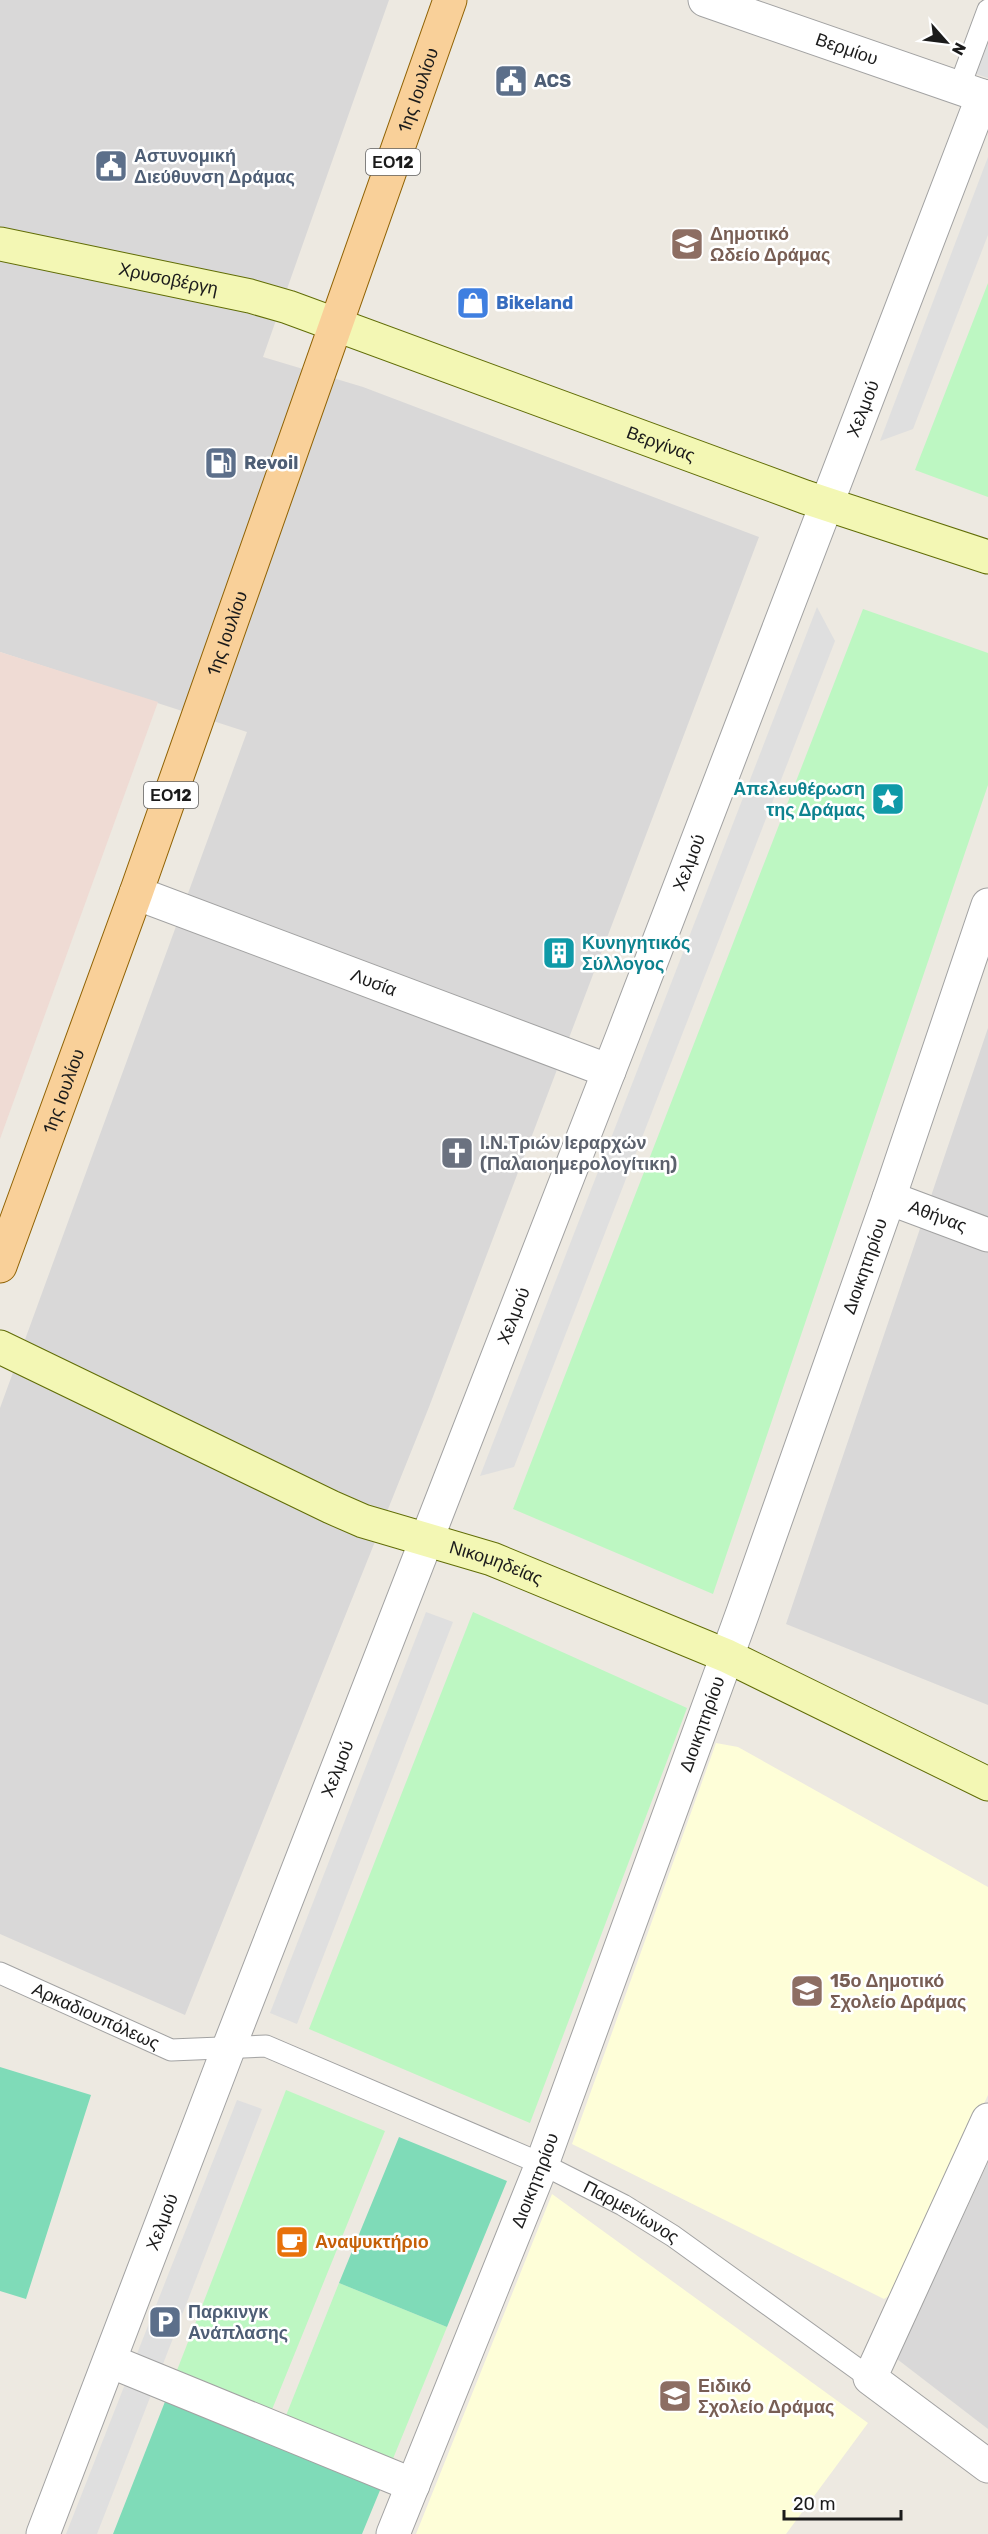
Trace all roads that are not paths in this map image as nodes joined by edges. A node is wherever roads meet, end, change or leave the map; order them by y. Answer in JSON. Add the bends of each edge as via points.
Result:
{"nodes":[{"id":1,"x":450,"y":0,"type":"edge"},
{"id":2,"x":705,"y":0,"type":"edge"},
{"id":3,"x":988,"y":10,"type":"edge"},
{"id":4,"x":977,"y":94,"type":"edge"},
{"id":5,"x":0,"y":244,"type":"edge"},
{"id":6,"x":336,"y":323,"type":"junction"},
{"id":7,"x":828,"y":504,"type":"junction"},
{"id":8,"x":988,"y":557,"type":"edge"},
{"id":9,"x":136,"y":893,"type":"junction"},
{"id":10,"x":988,"y":905,"type":"edge"},
{"id":11,"x":609,"y":1071,"type":"junction"},
{"id":12,"x":889,"y":1198,"type":"junction"},
{"id":13,"x":988,"y":1235,"type":"edge"},
{"id":14,"x":0,"y":1266,"type":"edge"},
{"id":15,"x":0,"y":1347,"type":"edge"},
{"id":16,"x":428,"y":1539,"type":"junction"},
{"id":17,"x":727,"y":1656,"type":"junction"},
{"id":18,"x":988,"y":1784,"type":"edge"},
{"id":19,"x":0,"y":1973,"type":"edge"},
{"id":20,"x":229,"y":2048,"type":"junction"},
{"id":21,"x":988,"y":2120,"type":"edge"},
{"id":22,"x":542,"y":2164,"type":"junction"},
{"id":23,"x":110,"y":2361,"type":"junction"},
{"id":24,"x":870,"y":2378,"type":"junction"},
{"id":25,"x":988,"y":2466,"type":"edge"},
{"id":26,"x":413,"y":2485,"type":"junction"},
{"id":27,"x":43,"y":2534,"type":"edge"},
{"id":28,"x":393,"y":2534,"type":"edge"}],
"edges":[{"from":1,"to":6,"type":"main road","name":"1ης Ιουλίου","number":"ΕΟ12"},
{"from":2,"to":4,"type":"street","name":"Βερμίου"},
{"from":3,"to":4,"type":"lane","name":"Χελμού"},
{"from":4,"to":7,"type":"street","name":"Χελμού"},
{"from":5,"to":6,"type":"street","name":"Χρυσοβέργη","via":[[250,296]]},
{"from":6,"to":7,"type":"street","name":"Βεργίνας"},
{"from":6,"to":9,"type":"main road","name":"1ης Ιουλίου","number":"ΕΟ12"},
{"from":7,"to":8,"type":"street","name":"Βεργίνας"},
{"from":7,"to":11,"type":"street","name":"Χελμού"},
{"from":9,"to":11,"type":"street","name":"Λυσία"},
{"from":9,"to":14,"type":"main road","name":"1ης Ιουλίου","number":"ΕΟ12"},
{"from":10,"to":12,"type":"street","name":"Διοικητηρίου"},
{"from":11,"to":16,"type":"street","name":"Χελμού"},
{"from":12,"to":13,"type":"street","name":"Αθήνας"},
{"from":12,"to":17,"type":"street","name":"Διοικητηρίου"},
{"from":15,"to":16,"type":"street","name":"Νικομηδείας","via":[[331,1507],[363,1521]]},
{"from":16,"to":17,"type":"street","name":"Νικομηδείας","via":[[492,1559]]},
{"from":16,"to":20,"type":"street","name":"Χελμού"},
{"from":17,"to":18,"type":"street","name":"Νικομηδείας"},
{"from":17,"to":22,"type":"street","name":"Διοικητηρίου"},
{"from":19,"to":20,"type":"lane","name":"Αρκαδιουπόλεως","via":[[171,2050]]},
{"from":20,"to":22,"type":"lane","name":"Παρμενίωνος","via":[[266,2046]]},
{"from":20,"to":23,"type":"street","name":"Χελμού"},
{"from":21,"to":24,"type":"street"},
{"from":22,"to":24,"type":"lane","name":"Παρμενίωνος","via":[[655,2224]]},
{"from":22,"to":26,"type":"street","name":"Διοικητηρίου"},
{"from":23,"to":26,"type":"street"},
{"from":23,"to":27,"type":"street","name":"Χελμού"},
{"from":24,"to":25,"type":"street","name":"Παρμενίωνος"},
{"from":26,"to":28,"type":"street","name":"Διοικητηρίου"}]}
